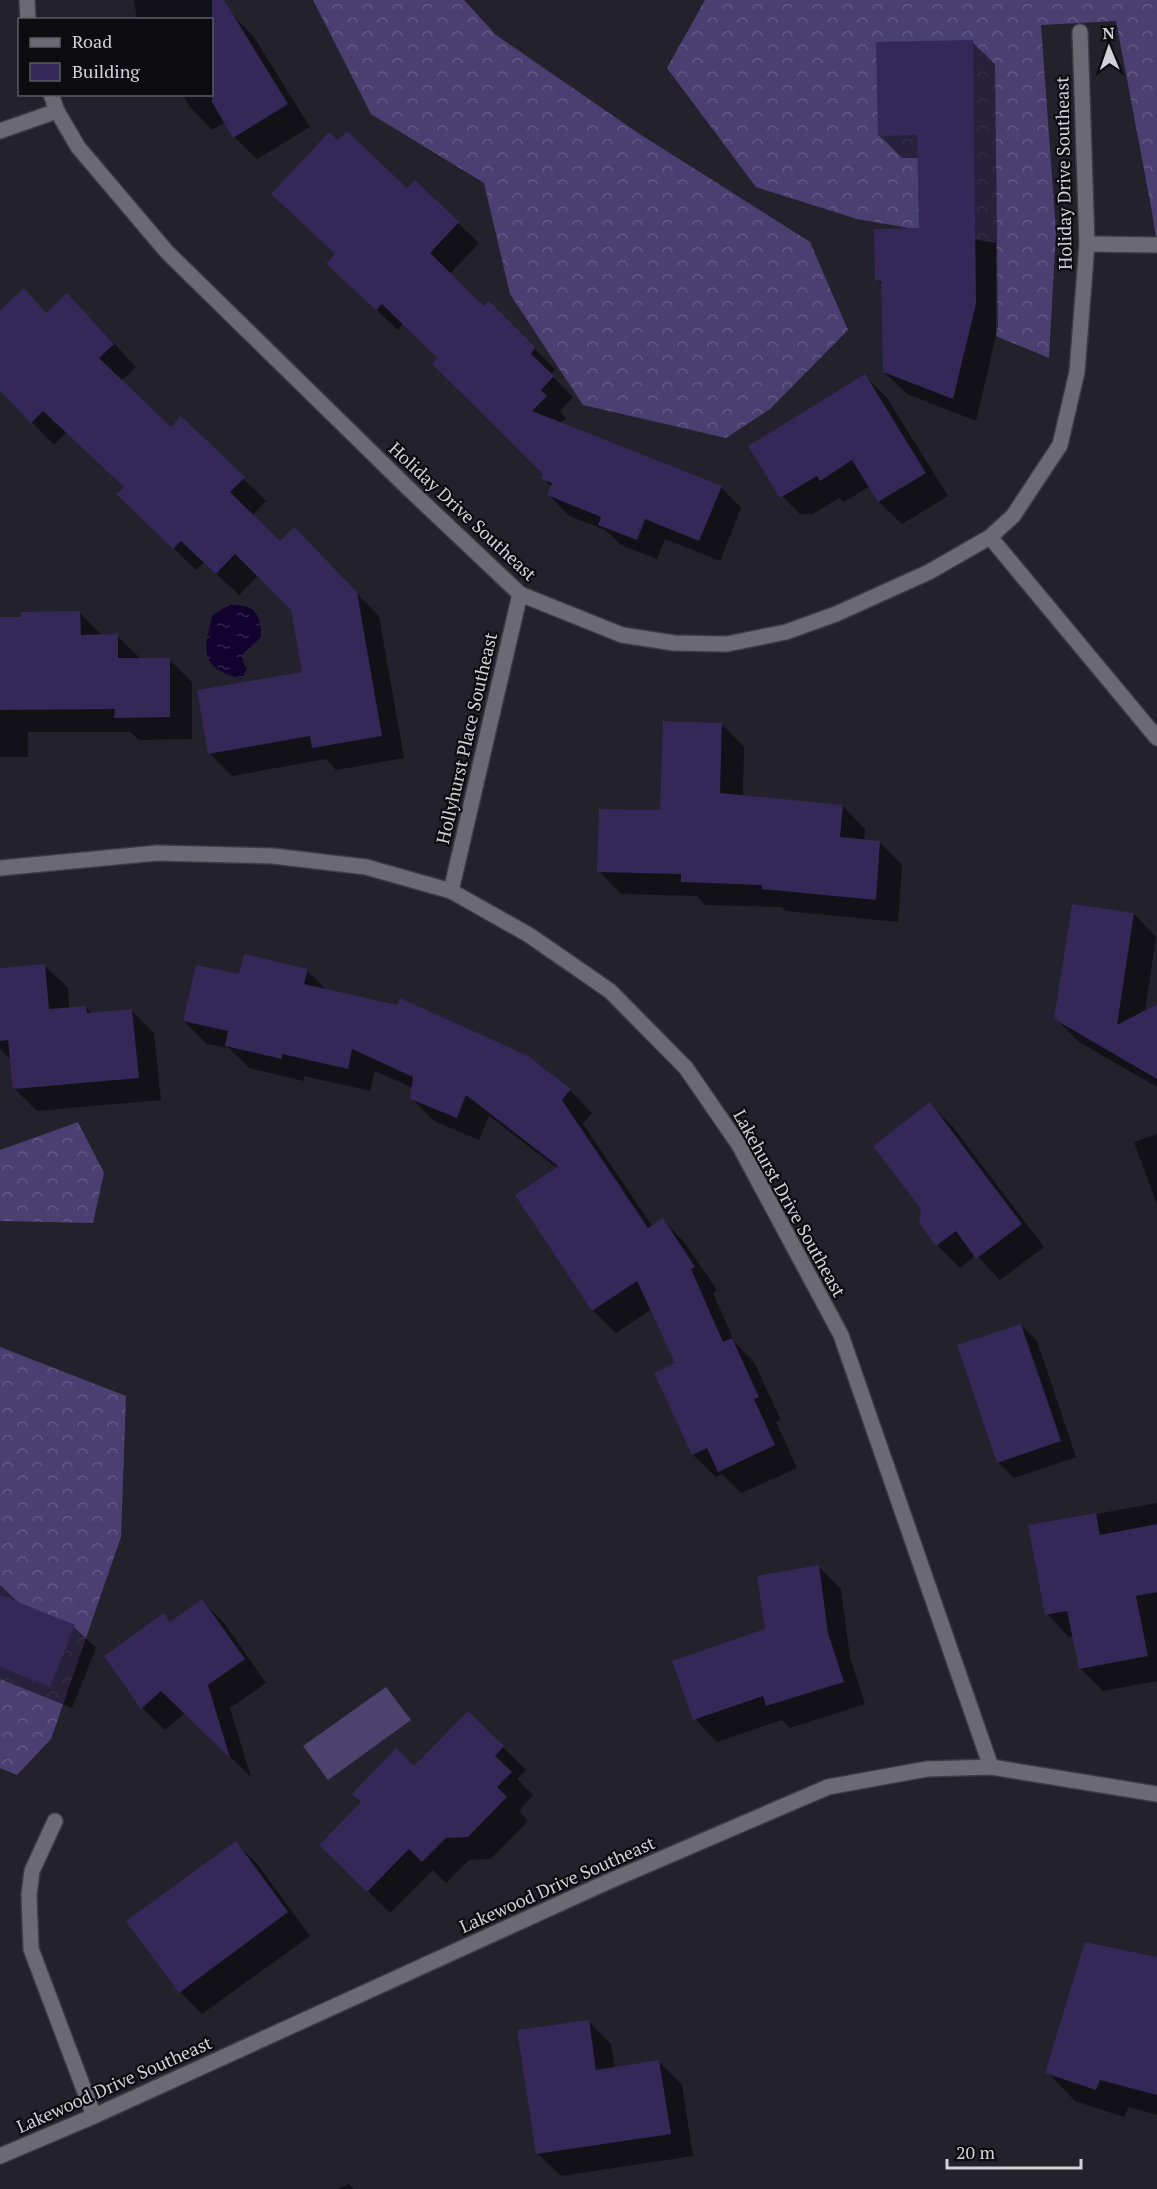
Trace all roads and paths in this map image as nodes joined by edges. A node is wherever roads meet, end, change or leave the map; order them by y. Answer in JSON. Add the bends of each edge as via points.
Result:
{"nodes":[{"id":1,"x":27,"y":0,"type":"edge"},
{"id":2,"x":28,"y":18,"type":"edge"},
{"id":3,"x":1080,"y":32,"type":"dead end"},
{"id":4,"x":52,"y":96,"type":"edge"},
{"id":5,"x":57,"y":111,"type":"junction"},
{"id":6,"x":0,"y":131,"type":"edge"},
{"id":7,"x":1087,"y":244,"type":"junction"},
{"id":8,"x":1157,"y":245,"type":"edge"},
{"id":9,"x":990,"y":537,"type":"junction"},
{"id":10,"x":520,"y":594,"type":"junction"},
{"id":11,"x":1157,"y":738,"type":"edge"},
{"id":12,"x":0,"y":868,"type":"edge"},
{"id":13,"x":451,"y":891,"type":"junction"},
{"id":14,"x":991,"y":1767,"type":"junction"},
{"id":15,"x":1157,"y":1794,"type":"edge"},
{"id":16,"x":55,"y":1821,"type":"dead end"},
{"id":17,"x":94,"y":2116,"type":"junction"},
{"id":18,"x":0,"y":2156,"type":"edge"}],
"edges":[{"from":1,"to":2,"type":"street"},
{"from":3,"to":7,"type":"street","name":"Holiday Drive Southeast"},
{"from":4,"to":5,"type":"street","name":"Holiday Drive Southeast"},
{"from":5,"to":6,"type":"street"},
{"from":5,"to":10,"type":"street","name":"Holiday Drive Southeast","via":[[78,147],[167,252]]},
{"from":7,"to":8,"type":"street"},
{"from":7,"to":9,"type":"street","name":"Holiday Drive Southeast","via":[[1077,372],[1060,445],[1013,516]]},
{"from":9,"to":10,"type":"street","name":"Holiday Drive Southeast","via":[[929,572],[836,614],[786,632],[727,644],[674,643],[622,635]]},
{"from":9,"to":11,"type":"street"},
{"from":10,"to":13,"type":"street","name":"Hollyhurst Place Southeast"},
{"from":12,"to":13,"type":"street","name":"Lakehurst Drive Southeast","via":[[157,852],[273,856],[366,867]]},
{"from":13,"to":14,"type":"street","name":"Lakehurst Drive Southeast","via":[[529,935],[610,991],[686,1068],[739,1145],[841,1335]]},
{"from":14,"to":15,"type":"street","name":"Lakewood Drive Southeast"},
{"from":14,"to":17,"type":"street","name":"Lakewood Drive Southeast","via":[[927,1769],[828,1787],[604,1883]]},
{"from":16,"to":17,"type":"street","via":[[32,1871],[30,1949]]},
{"from":17,"to":18,"type":"street","name":"Lakewood Drive Southeast"}]}
